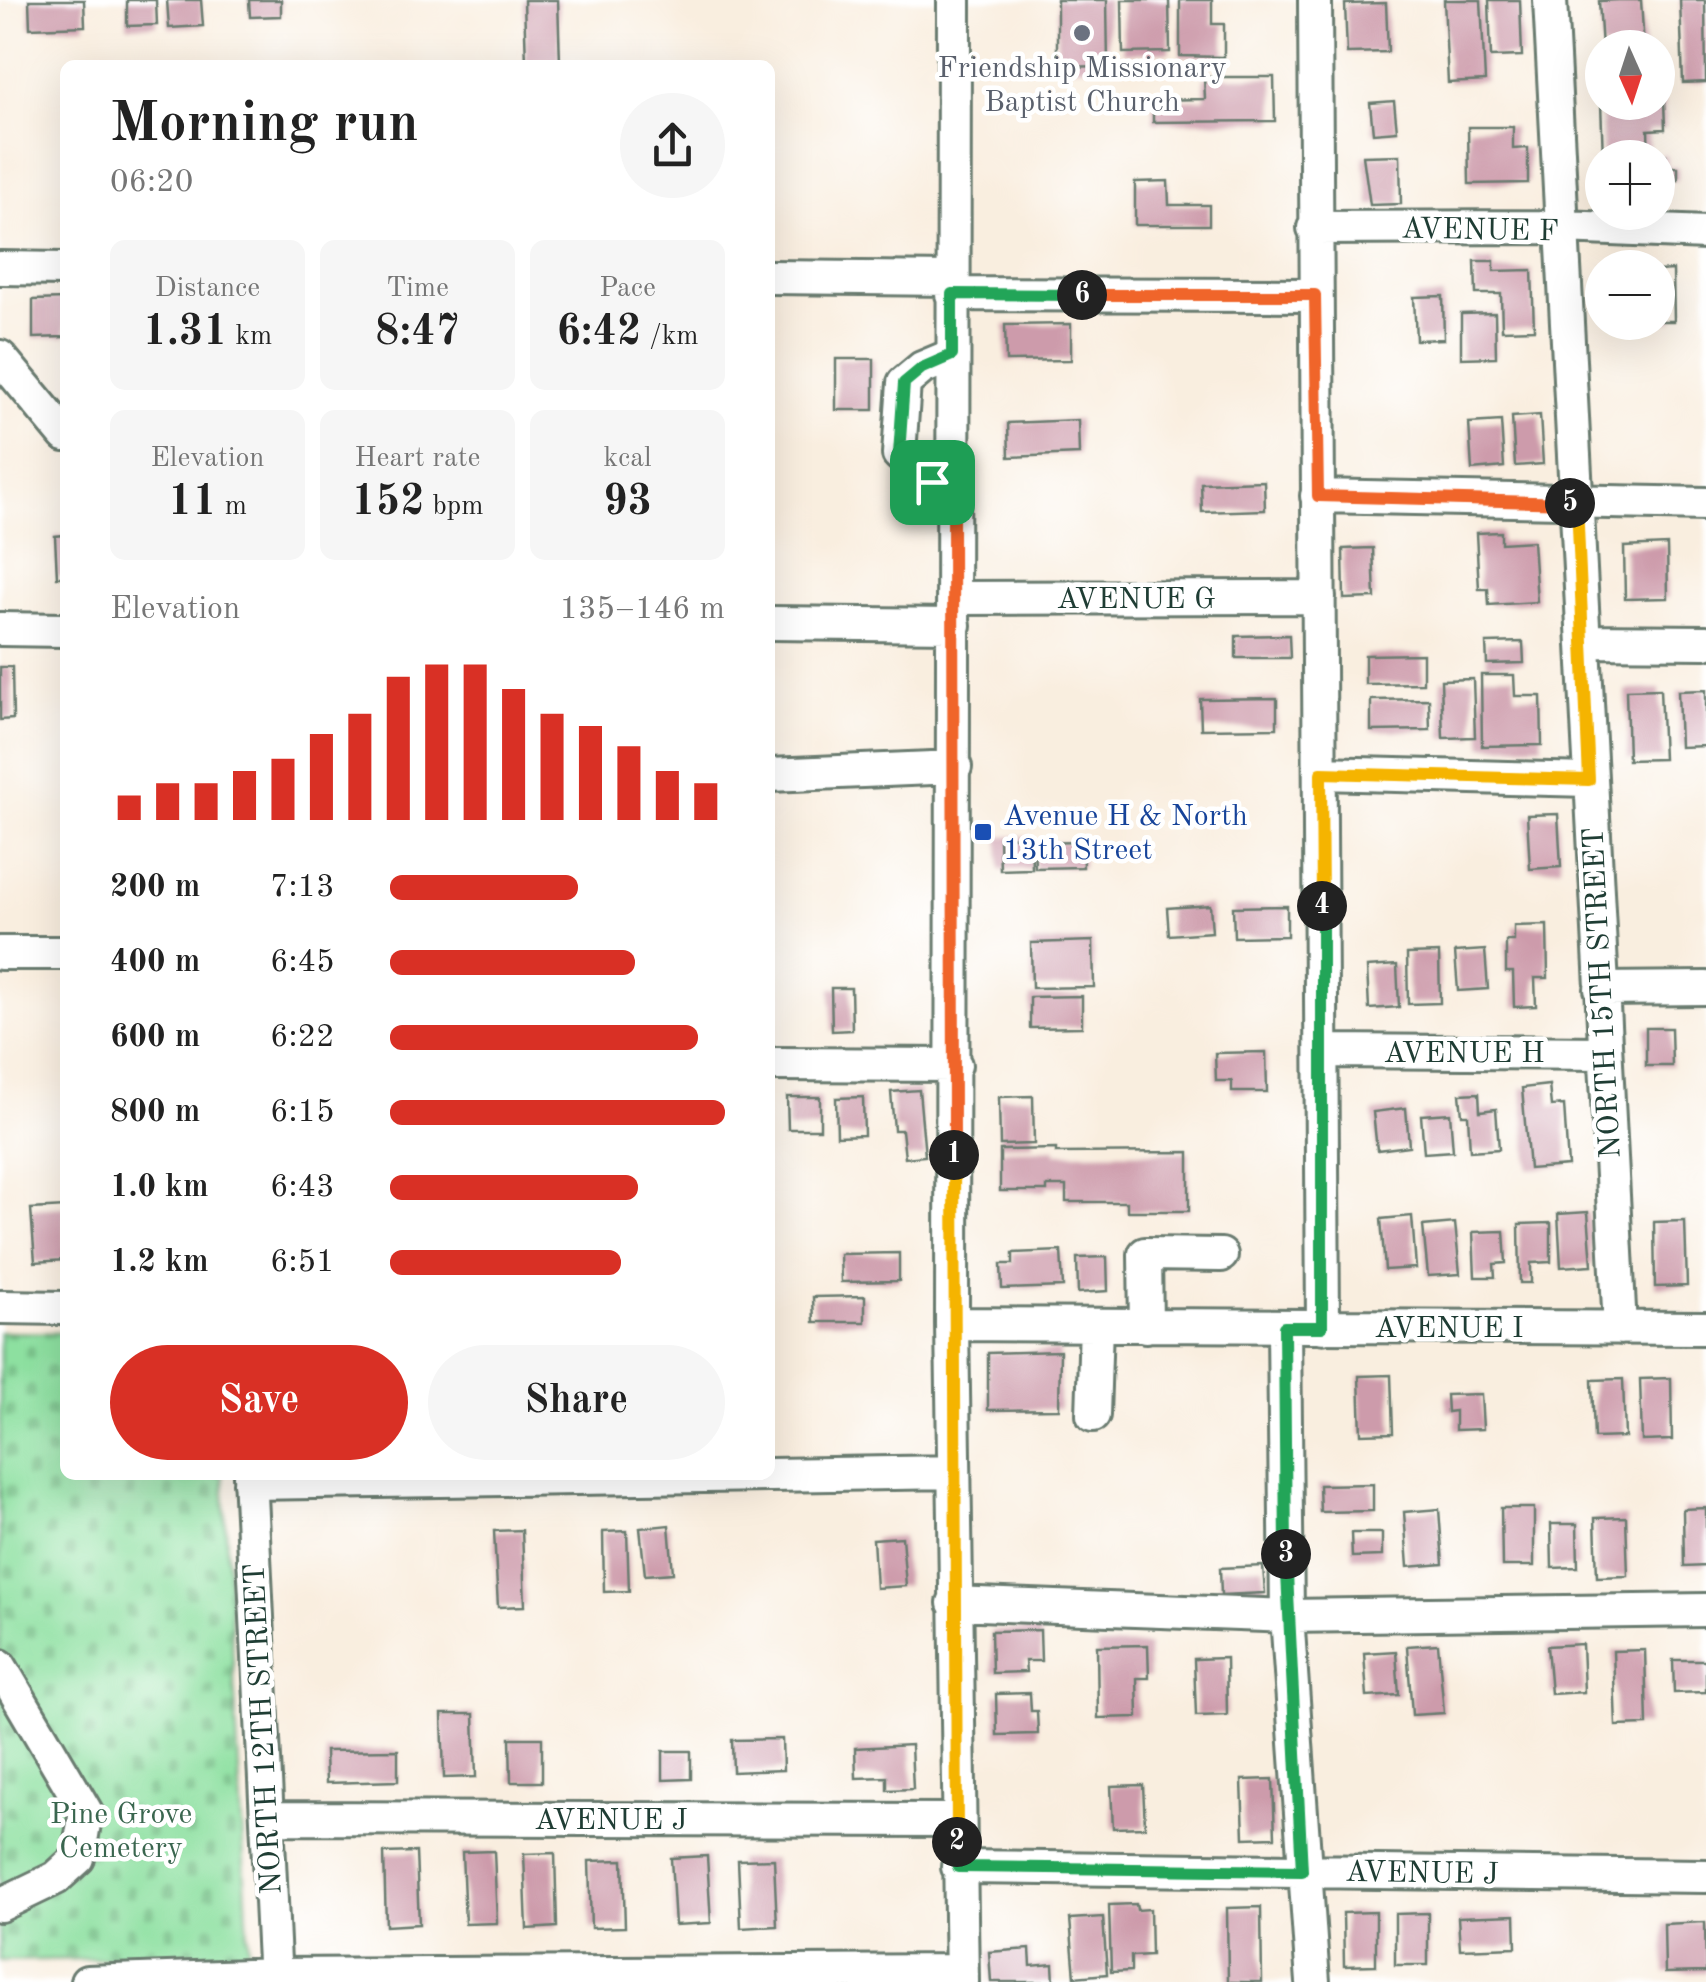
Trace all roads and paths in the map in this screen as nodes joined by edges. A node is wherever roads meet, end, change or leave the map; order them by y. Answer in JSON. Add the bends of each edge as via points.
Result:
{"nodes":[{"id":1,"x":954,"y":0,"type":"edge"},
{"id":2,"x":1315,"y":0,"type":"edge"},
{"id":3,"x":1550,"y":0,"type":"edge"},
{"id":4,"x":1314,"y":228,"type":"junction"},
{"id":5,"x":1564,"y":228,"type":"junction"},
{"id":6,"x":1706,"y":233,"type":"edge"},
{"id":7,"x":0,"y":268,"type":"edge"},
{"id":8,"x":60,"y":269,"type":"edge"},
{"id":9,"x":775,"y":277,"type":"edge"},
{"id":10,"x":952,"y":286,"type":"junction"},
{"id":11,"x":1315,"y":295,"type":"junction"},
{"id":12,"x":952,"y":355,"type":"junction"},
{"id":13,"x":0,"y":357,"type":"edge"},
{"id":14,"x":60,"y":428,"type":"edge"},
{"id":15,"x":953,"y":492,"type":"junction"},
{"id":16,"x":1318,"y":496,"type":"junction"},
{"id":17,"x":1577,"y":503,"type":"junction"},
{"id":18,"x":1706,"y":504,"type":"edge"},
{"id":19,"x":1319,"y":597,"type":"junction"},
{"id":20,"x":954,"y":612,"type":"junction"},
{"id":21,"x":775,"y":623,"type":"edge"},
{"id":22,"x":0,"y":628,"type":"edge"},
{"id":23,"x":60,"y":630,"type":"edge"},
{"id":24,"x":1584,"y":641,"type":"junction"},
{"id":25,"x":1706,"y":642,"type":"edge"},
{"id":26,"x":955,"y":767,"type":"junction"},
{"id":27,"x":1321,"y":773,"type":"junction"},
{"id":28,"x":775,"y":775,"type":"edge"},
{"id":29,"x":1589,"y":780,"type":"junction"},
{"id":30,"x":0,"y":952,"type":"edge"},
{"id":31,"x":60,"y":953,"type":"edge"},
{"id":32,"x":1706,"y":988,"type":"edge"},
{"id":33,"x":1600,"y":989,"type":"junction"},
{"id":34,"x":1324,"y":1051,"type":"junction"},
{"id":35,"x":1604,"y":1053,"type":"junction"},
{"id":36,"x":775,"y":1064,"type":"edge"},
{"id":37,"x":955,"y":1065,"type":"junction"},
{"id":38,"x":1221,"y":1255,"type":"dead end"},
{"id":39,"x":0,"y":1307,"type":"edge"},
{"id":40,"x":60,"y":1308,"type":"edge"},
{"id":41,"x":952,"y":1324,"type":"junction"},
{"id":42,"x":1096,"y":1325,"type":"junction"},
{"id":43,"x":1146,"y":1326,"type":"junction"},
{"id":44,"x":1284,"y":1327,"type":"junction"},
{"id":45,"x":1322,"y":1327,"type":"junction"},
{"id":46,"x":1620,"y":1328,"type":"junction"},
{"id":47,"x":1706,"y":1328,"type":"edge"},
{"id":48,"x":1093,"y":1415,"type":"dead end"},
{"id":49,"x":954,"y":1472,"type":"junction"},
{"id":50,"x":775,"y":1475,"type":"edge"},
{"id":51,"x":250,"y":1480,"type":"edge"},
{"id":52,"x":954,"y":1604,"type":"junction"},
{"id":53,"x":1706,"y":1610,"type":"edge"},
{"id":54,"x":1287,"y":1616,"type":"junction"},
{"id":55,"x":0,"y":1666,"type":"edge"},
{"id":56,"x":266,"y":1818,"type":"junction"},
{"id":57,"x":956,"y":1820,"type":"junction"},
{"id":58,"x":958,"y":1867,"type":"junction"},
{"id":59,"x":1302,"y":1871,"type":"junction"},
{"id":60,"x":1706,"y":1876,"type":"edge"},
{"id":61,"x":0,"y":1905,"type":"edge"},
{"id":62,"x":962,"y":1976,"type":"edge"},
{"id":63,"x":275,"y":1979,"type":"edge"},
{"id":64,"x":86,"y":1982,"type":"edge"},
{"id":65,"x":1313,"y":1982,"type":"edge"}],
"edges":[{"from":1,"to":10,"type":"street"},
{"from":2,"to":4,"type":"street"},
{"from":3,"to":5,"type":"street","name":"NORTH 15TH STREET"},
{"from":4,"to":5,"type":"street","name":"AVENUE F"},
{"from":4,"to":11,"type":"street"},
{"from":5,"to":6,"type":"street","name":"AVENUE F"},
{"from":5,"to":17,"type":"street","name":"NORTH 15TH STREET"},
{"from":7,"to":8,"type":"street"},
{"from":9,"to":10,"type":"street"},
{"from":10,"to":11,"type":"street"},
{"from":10,"to":12,"type":"street"},
{"from":11,"to":16,"type":"street"},
{"from":12,"to":15,"type":"street"},
{"from":12,"to":15,"type":"street","via":[[904,383],[899,454]]},
{"from":13,"to":14,"type":"street"},
{"from":15,"to":20,"type":"street"},
{"from":16,"to":17,"type":"street"},
{"from":16,"to":19,"type":"street"},
{"from":17,"to":18,"type":"street"},
{"from":17,"to":24,"type":"street","name":"NORTH 15TH STREET"},
{"from":19,"to":20,"type":"street","name":"AVENUE G"},
{"from":19,"to":27,"type":"street"},
{"from":20,"to":21,"type":"street","name":"AVENUE G"},
{"from":20,"to":26,"type":"street"},
{"from":22,"to":23,"type":"street"},
{"from":24,"to":25,"type":"street"},
{"from":24,"to":29,"type":"street","name":"NORTH 15TH STREET"},
{"from":26,"to":28,"type":"street"},
{"from":26,"to":37,"type":"street"},
{"from":27,"to":29,"type":"street"},
{"from":27,"to":34,"type":"street"},
{"from":29,"to":33,"type":"street","name":"NORTH 15TH STREET"},
{"from":30,"to":31,"type":"street"},
{"from":32,"to":33,"type":"street"},
{"from":33,"to":35,"type":"street","name":"NORTH 15TH STREET"},
{"from":34,"to":35,"type":"street","name":"AVENUE H"},
{"from":34,"to":45,"type":"street"},
{"from":35,"to":46,"type":"street","name":"NORTH 15TH STREET"},
{"from":36,"to":37,"type":"street"},
{"from":37,"to":41,"type":"street"},
{"from":38,"to":43,"type":"street","via":[[1145,1254]]},
{"from":39,"to":40,"type":"street"},
{"from":41,"to":42,"type":"street","name":"AVENUE I"},
{"from":41,"to":49,"type":"street"},
{"from":42,"to":43,"type":"street","name":"AVENUE I"},
{"from":42,"to":48,"type":"street"},
{"from":43,"to":44,"type":"street","name":"AVENUE I"},
{"from":44,"to":45,"type":"street","name":"AVENUE I"},
{"from":44,"to":54,"type":"street"},
{"from":45,"to":46,"type":"street","name":"AVENUE I"},
{"from":46,"to":47,"type":"street","name":"AVENUE I"},
{"from":49,"to":50,"type":"street"},
{"from":49,"to":52,"type":"street"},
{"from":51,"to":56,"type":"street","name":"NORTH 12TH STREET"},
{"from":52,"to":54,"type":"street"},
{"from":52,"to":57,"type":"street"},
{"from":53,"to":54,"type":"street"},
{"from":54,"to":59,"type":"street"},
{"from":55,"to":61,"type":"street","via":[[86,1812],[78,1858],[56,1878]]},
{"from":56,"to":57,"type":"street","name":"AVENUE J"},
{"from":56,"to":63,"type":"street","name":"NORTH 12TH STREET"},
{"from":57,"to":58,"type":"street"},
{"from":58,"to":59,"type":"street","name":"AVENUE J"},
{"from":58,"to":62,"type":"street"},
{"from":59,"to":60,"type":"street","name":"AVENUE J"},
{"from":59,"to":65,"type":"street"},
{"from":62,"to":63,"type":"street"},
{"from":63,"to":64,"type":"street"}]}
